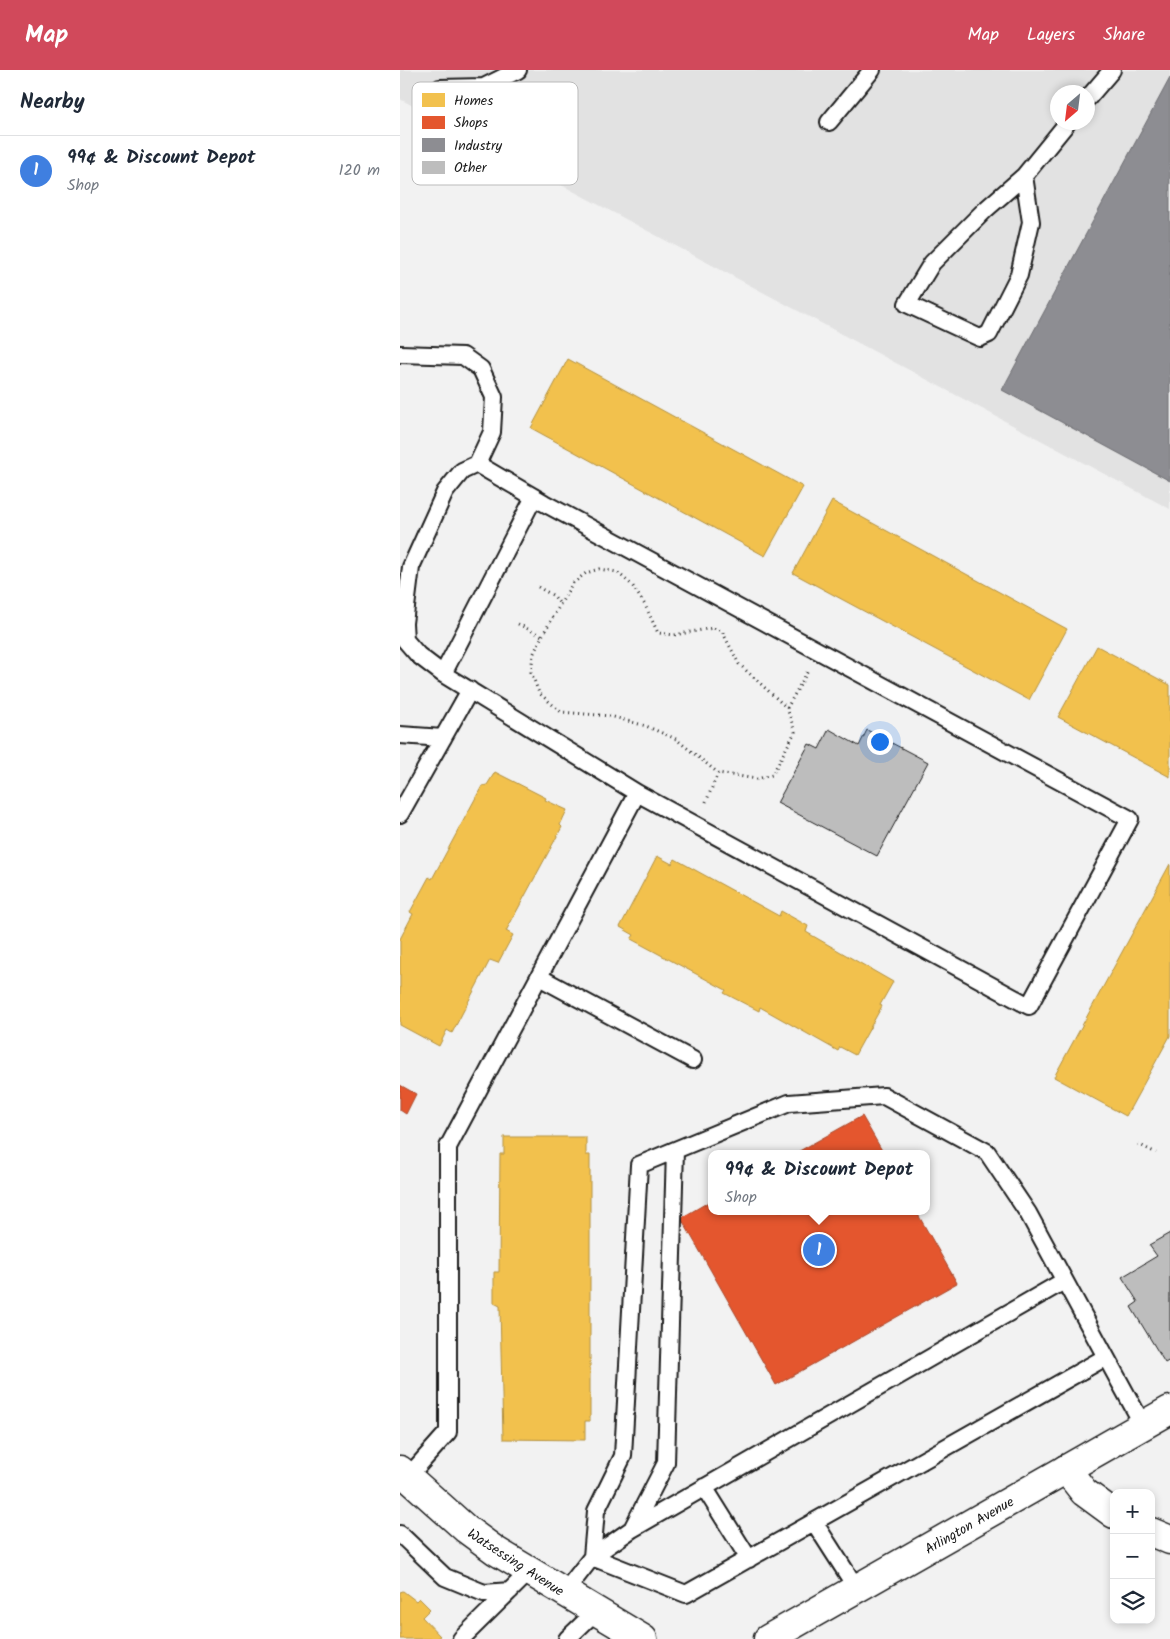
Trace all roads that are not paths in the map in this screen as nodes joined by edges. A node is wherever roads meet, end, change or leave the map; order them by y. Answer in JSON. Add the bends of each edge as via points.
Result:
{"nodes":[{"id":1,"x":518,"y":70,"type":"edge"},
{"id":2,"x":872,"y":70,"type":"edge"},
{"id":3,"x":1112,"y":70,"type":"edge"},
{"id":4,"x":494,"y":82,"type":"edge"},
{"id":5,"x":1095,"y":90,"type":"edge"},
{"id":6,"x":829,"y":122,"type":"dead end"},
{"id":7,"x":1061,"y":130,"type":"edge"},
{"id":8,"x":1024,"y":176,"type":"junction"},
{"id":9,"x":400,"y":354,"type":"edge"},
{"id":10,"x":477,"y":464,"type":"junction"},
{"id":11,"x":534,"y":497,"type":"junction"},
{"id":12,"x":444,"y":674,"type":"junction"},
{"id":13,"x":470,"y":690,"type":"junction"},
{"id":14,"x":400,"y":735,"type":"edge"},
{"id":15,"x":443,"y":738,"type":"junction"},
{"id":16,"x":637,"y":793,"type":"junction"},
{"id":17,"x":400,"y":814,"type":"edge"},
{"id":18,"x":539,"y":977,"type":"junction"},
{"id":19,"x":693,"y":1060,"type":"dead end"},
{"id":20,"x":675,"y":1150,"type":"junction"},
{"id":21,"x":1064,"y":1281,"type":"junction"},
{"id":22,"x":1106,"y":1357,"type":"junction"},
{"id":23,"x":1170,"y":1410,"type":"edge"},
{"id":24,"x":1143,"y":1425,"type":"junction"},
{"id":25,"x":1066,"y":1469,"type":"junction"},
{"id":26,"x":404,"y":1473,"type":"edge"},
{"id":27,"x":704,"y":1487,"type":"junction"},
{"id":28,"x":1110,"y":1511,"type":"edge"},
{"id":29,"x":814,"y":1522,"type":"junction"},
{"id":30,"x":632,"y":1529,"type":"junction"},
{"id":31,"x":400,"y":1534,"type":"edge"},
{"id":32,"x":1155,"y":1534,"type":"edge"},
{"id":33,"x":1170,"y":1540,"type":"edge"},
{"id":34,"x":592,"y":1557,"type":"junction"},
{"id":35,"x":749,"y":1558,"type":"junction"},
{"id":36,"x":529,"y":1572,"type":"junction"},
{"id":37,"x":857,"y":1589,"type":"junction"},
{"id":38,"x":510,"y":1591,"type":"junction"},
{"id":39,"x":564,"y":1593,"type":"junction"},
{"id":40,"x":595,"y":1612,"type":"junction"},
{"id":41,"x":461,"y":1639,"type":"edge"},
{"id":42,"x":567,"y":1639,"type":"edge"},
{"id":43,"x":643,"y":1639,"type":"edge"},
{"id":44,"x":768,"y":1639,"type":"edge"}],
"edges":[{"from":1,"to":4,"type":"lane"},
{"from":2,"to":6,"type":"lane"},
{"from":3,"to":5,"type":"lane"},
{"from":7,"to":8,"type":"lane"},
{"from":8,"to":8,"type":"lane","via":[[932,263],[907,304],[980,338],[989,334],[1019,275],[1031,222]]},
{"from":9,"to":10,"type":"lane","via":[[463,356],[481,369],[494,397],[492,432]]},
{"from":10,"to":11,"type":"lane"},
{"from":10,"to":12,"type":"lane","via":[[462,471],[445,492],[411,567],[404,623],[406,640],[418,655]]},
{"from":11,"to":12,"type":"lane"},
{"from":11,"to":16,"type":"lane","via":[[1130,819],[1029,1006]]},
{"from":12,"to":13,"type":"lane"},
{"from":13,"to":15,"type":"lane"},
{"from":13,"to":16,"type":"lane"},
{"from":14,"to":15,"type":"lane"},
{"from":15,"to":17,"type":"lane"},
{"from":16,"to":18,"type":"lane"},
{"from":18,"to":19,"type":"lane"},
{"from":18,"to":26,"type":"lane","via":[[448,1147],[448,1432]]},
{"from":20,"to":21,"type":"lane","via":[[789,1103],[884,1096],[988,1152],[1028,1213]]},
{"from":20,"to":30,"type":"lane","via":[[666,1463]]},
{"from":20,"to":34,"type":"lane","via":[[639,1165],[623,1456],[596,1511]]},
{"from":21,"to":22,"type":"lane"},
{"from":21,"to":27,"type":"lane"},
{"from":22,"to":24,"type":"lane"},
{"from":22,"to":29,"type":"lane"},
{"from":23,"to":24,"type":"street","name":"Arlington Avenue"},
{"from":24,"to":25,"type":"street","name":"Arlington Avenue"},
{"from":25,"to":28,"type":"street","via":[[1084,1492]]},
{"from":25,"to":37,"type":"street","name":"Arlington Avenue"},
{"from":26,"to":36,"type":"street","name":"Watsessing Avenue","via":[[466,1530]]},
{"from":27,"to":30,"type":"lane"},
{"from":27,"to":35,"type":"lane"},
{"from":29,"to":35,"type":"lane"},
{"from":29,"to":37,"type":"lane"},
{"from":30,"to":34,"type":"lane"},
{"from":31,"to":38,"type":"lane","via":[[445,1577],[484,1593]]},
{"from":32,"to":33,"type":"street"},
{"from":34,"to":35,"type":"lane","via":[[686,1594]]},
{"from":34,"to":39,"type":"lane"},
{"from":36,"to":38,"type":"lane"},
{"from":36,"to":39,"type":"street","name":"Watsessing Avenue"},
{"from":37,"to":44,"type":"street","name":"Arlington Avenue"},
{"from":38,"to":41,"type":"lane"},
{"from":39,"to":40,"type":"street","name":"Watsessing Avenue"},
{"from":40,"to":42,"type":"lane"},
{"from":40,"to":43,"type":"street","name":"Watsessing Avenue"}]}
